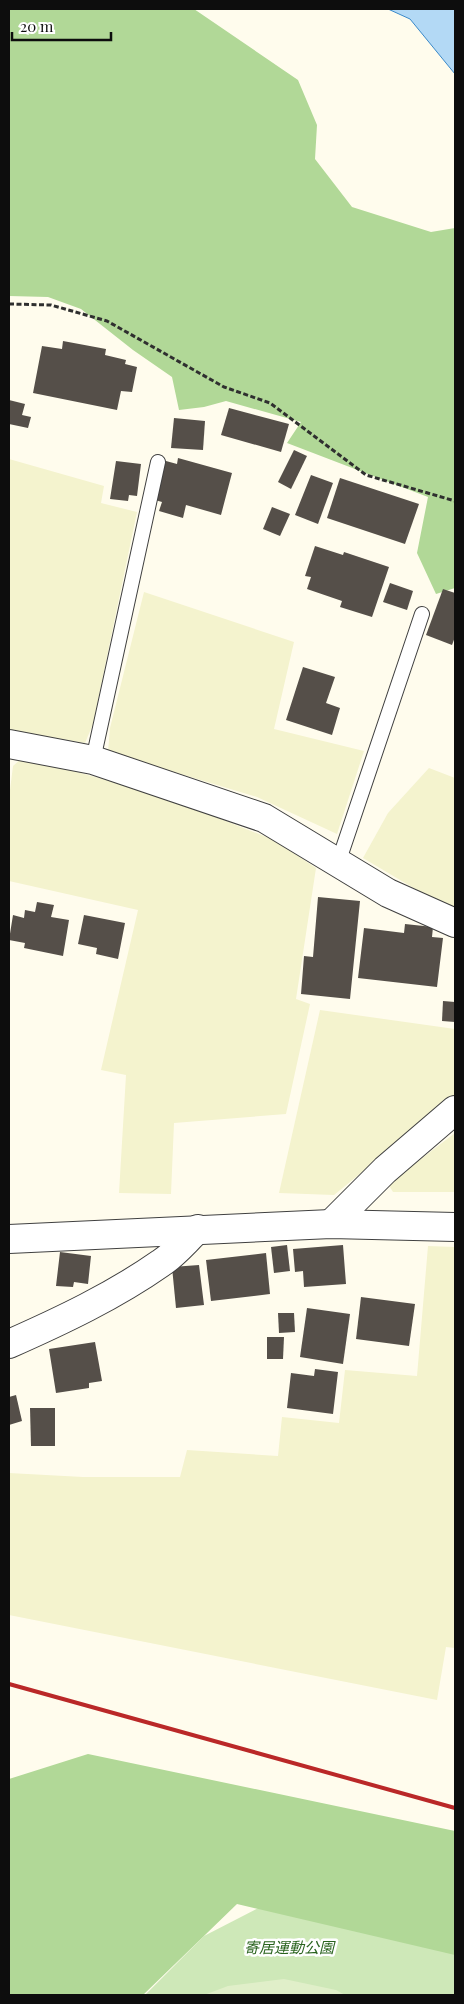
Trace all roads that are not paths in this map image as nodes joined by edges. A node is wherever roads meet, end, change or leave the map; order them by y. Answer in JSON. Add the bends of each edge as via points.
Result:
{"nodes":[{"id":1,"x":158,"y":462,"type":"dead end"},
{"id":2,"x":422,"y":614,"type":"dead end"},
{"id":3,"x":9,"y":744,"type":"edge"},
{"id":4,"x":93,"y":760,"type":"junction"},
{"id":5,"x":338,"y":863,"type":"junction"},
{"id":6,"x":455,"y":923,"type":"edge"},
{"id":7,"x":455,"y":1110,"type":"edge"},
{"id":8,"x":331,"y":1224,"type":"junction"},
{"id":9,"x":455,"y":1227,"type":"edge"},
{"id":10,"x":198,"y":1229,"type":"junction"},
{"id":11,"x":9,"y":1239,"type":"edge"},
{"id":12,"x":9,"y":1344,"type":"edge"}],
"edges":[{"from":1,"to":4,"type":"lane"},
{"from":2,"to":5,"type":"lane"},
{"from":3,"to":4,"type":"street"},
{"from":4,"to":5,"type":"street","via":[[264,818]]},
{"from":5,"to":6,"type":"street","via":[[388,893]]},
{"from":7,"to":8,"type":"street","via":[[385,1170]]},
{"from":8,"to":9,"type":"street"},
{"from":8,"to":10,"type":"street"},
{"from":10,"to":11,"type":"street"},
{"from":10,"to":12,"type":"street","via":[[163,1262],[123,1287],[60,1322]]}]}
